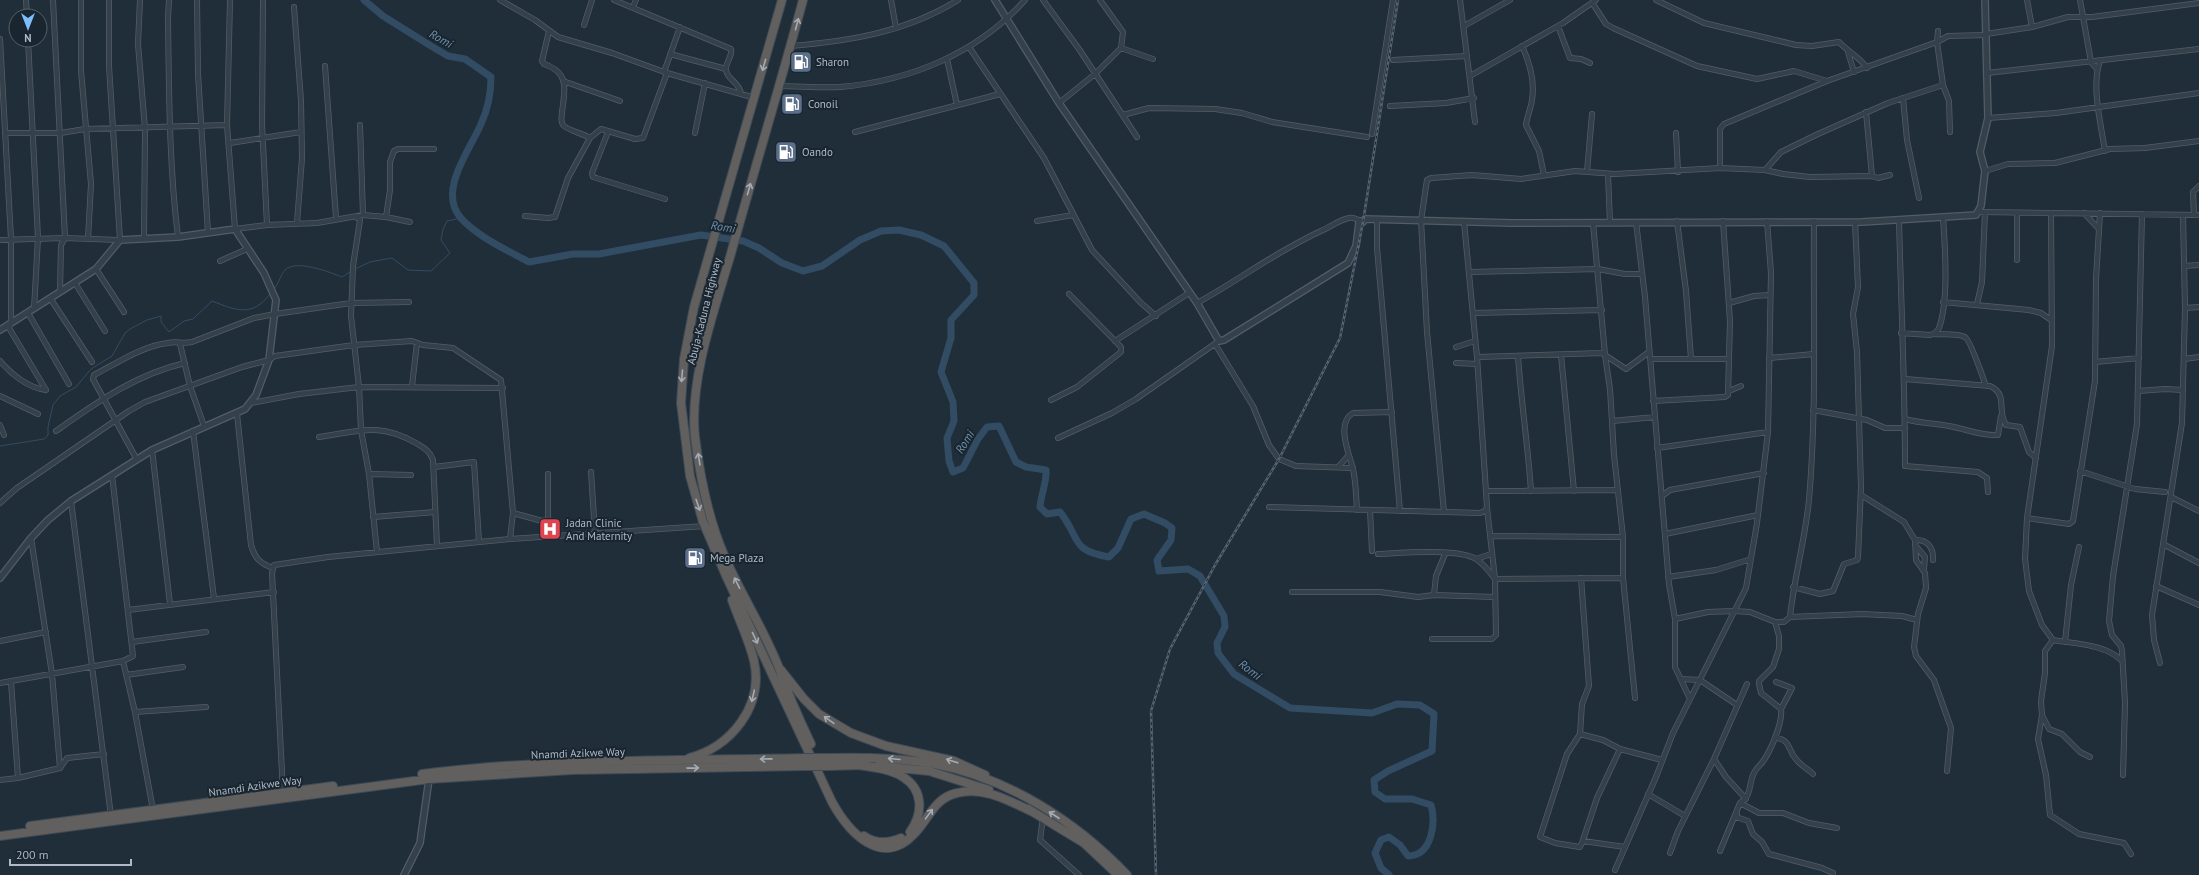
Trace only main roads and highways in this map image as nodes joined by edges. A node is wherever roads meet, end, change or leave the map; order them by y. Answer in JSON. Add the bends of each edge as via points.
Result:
{"nodes":[{"id":1,"x":782,"y":0,"type":"edge"},
{"id":2,"x":803,"y":0,"type":"edge"},
{"id":3,"x":727,"y":578,"type":"junction"},
{"id":4,"x":779,"y":668,"type":"junction"},
{"id":5,"x":674,"y":761,"type":"junction"},
{"id":6,"x":805,"y":762,"type":"junction"},
{"id":7,"x":828,"y":762,"type":"junction"},
{"id":8,"x":858,"y":765,"type":"junction"},
{"id":9,"x":429,"y":776,"type":"junction"},
{"id":10,"x":1025,"y":796,"type":"junction"},
{"id":11,"x":1033,"y":812,"type":"junction"},
{"id":12,"x":0,"y":830,"type":"edge"},
{"id":13,"x":0,"y":836,"type":"edge"},
{"id":14,"x":1118,"y":875,"type":"edge"},
{"id":15,"x":1127,"y":875,"type":"edge"}],
"edges":[{"from":1,"to":3,"type":"highway","name":"Abuja-Kaduna Highway","one_way":true,"via":[[687,336],[681,403],[690,476],[705,526]]},
{"from":4,"to":2,"type":"highway","name":"Abuja-Kaduna Highway","one_way":true,"via":[[716,534],[704,490],[695,438],[695,410],[703,357],[716,300]]},
{"from":3,"to":5,"type":"highway","one_way":true,"via":[[754,661],[756,679],[753,698],[743,721],[730,736],[706,752]]},
{"from":3,"to":11,"type":"highway","one_way":true,"via":[[832,802],[856,836],[872,846],[896,846],[915,834],[943,798],[965,792],[994,795]]},
{"from":4,"to":8,"type":"highway","via":[[786,690],[839,805],[850,821],[867,838],[876,841],[894,841],[904,837],[916,824],[919,815],[920,805],[916,790],[903,777]]},
{"from":10,"to":4,"type":"highway","one_way":true,"via":[[954,761],[886,746],[851,734],[814,709]]},
{"from":6,"to":5,"type":"highway","name":"Nnamdi Azikwe Way","one_way":true},
{"from":5,"to":9,"type":"highway","name":"Nnamdi Azikwe Way","via":[[504,767]]},
{"from":6,"to":7,"type":"highway","name":"Nnamdi Azikwe Way","bridge":true},
{"from":9,"to":6,"type":"highway","name":"Nnamdi Azikwe Way","one_way":true},
{"from":7,"to":8,"type":"highway","name":"Nnamdi Azikwe Way"},
{"from":10,"to":7,"type":"highway","name":"Nnamdi Azikwe Way","one_way":true,"via":[[989,780],[931,763],[874,757]]},
{"from":8,"to":11,"type":"highway","name":"Nnamdi Azikwe Way","via":[[908,768],[946,776],[995,792]]},
{"from":9,"to":12,"type":"highway","name":"Nnamdi Azikwe Way"},
{"from":9,"to":13,"type":"highway","name":"Nnamdi Azikwe Way"},
{"from":15,"to":10,"type":"highway","name":"Nnamdi Azikwe Way","one_way":true,"via":[[1081,832]]},
{"from":11,"to":14,"type":"highway","name":"Nnamdi Azikwe Way","via":[[1084,843]]}]}
